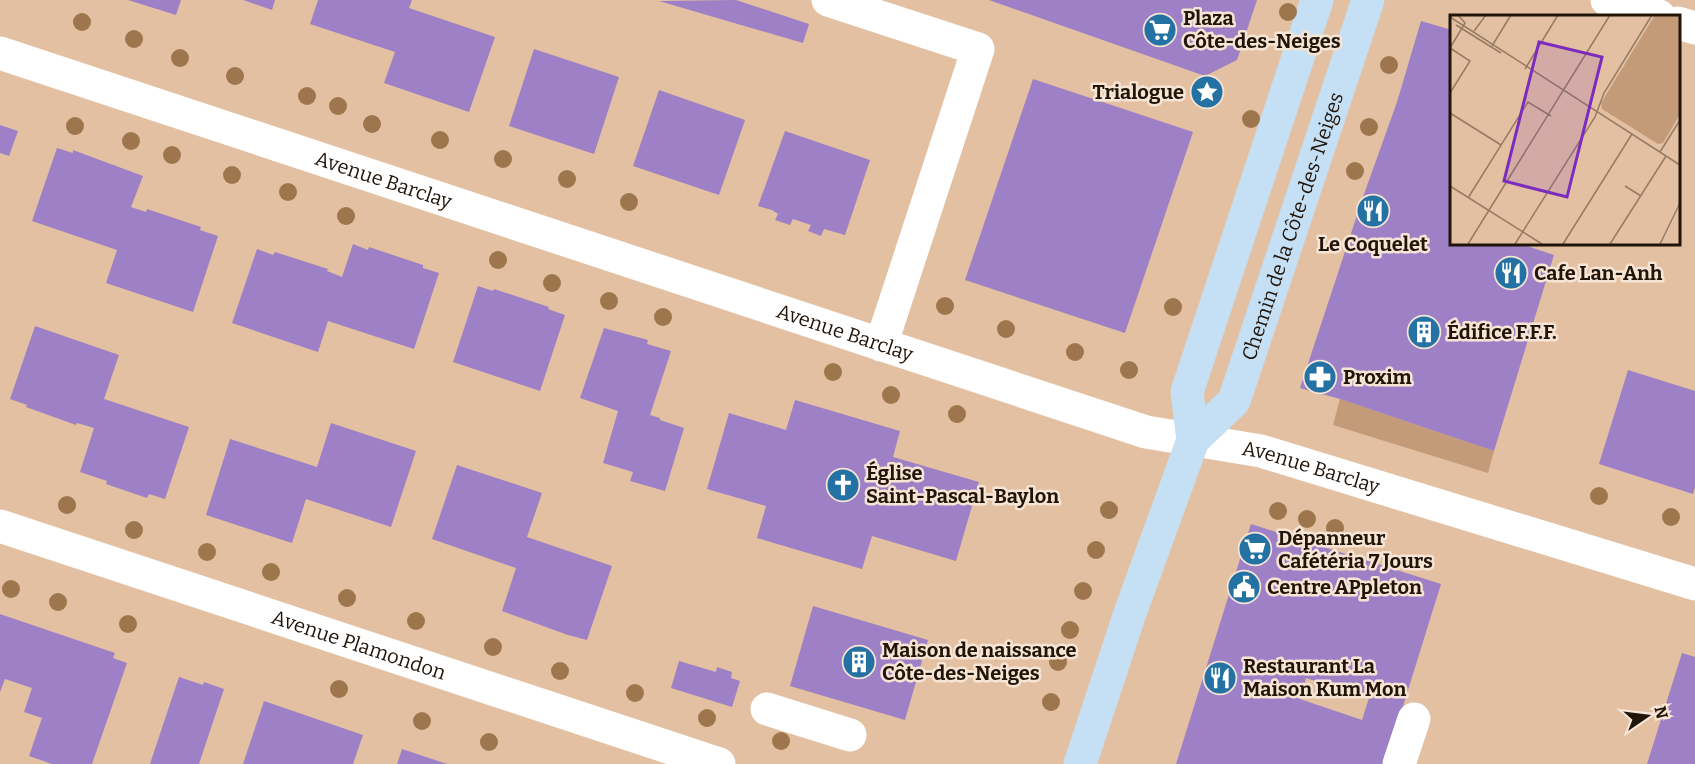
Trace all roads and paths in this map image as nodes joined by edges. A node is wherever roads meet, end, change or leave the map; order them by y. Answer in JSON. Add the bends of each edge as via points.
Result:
{"nodes":[{"id":1,"x":828,"y":0,"type":"edge"},
{"id":2,"x":1317,"y":0,"type":"edge"},
{"id":3,"x":1368,"y":0,"type":"edge"},
{"id":4,"x":1607,"y":0,"type":"edge"},
{"id":5,"x":1656,"y":15,"type":"edge"},
{"id":6,"x":1680,"y":24,"type":"edge"},
{"id":7,"x":1695,"y":28,"type":"edge"},
{"id":8,"x":0,"y":53,"type":"edge"},
{"id":9,"x":881,"y":345,"type":"junction"},
{"id":10,"x":1193,"y":440,"type":"junction"},
{"id":11,"x":0,"y":526,"type":"edge"},
{"id":12,"x":1695,"y":584,"type":"edge"},
{"id":13,"x":767,"y":709,"type":"dead end"},
{"id":14,"x":1414,"y":719,"type":"dead end"},
{"id":15,"x":850,"y":735,"type":"dead end"},
{"id":16,"x":719,"y":764,"type":"edge"},
{"id":17,"x":1080,"y":764,"type":"edge"},
{"id":18,"x":1399,"y":764,"type":"edge"}],
"edges":[{"from":1,"to":9,"type":"street","via":[[978,49]]},
{"from":2,"to":10,"type":"main road","name":"Chemin de la Côte-des-Neiges","via":[[1187,392]]},
{"from":3,"to":10,"type":"main road","name":"Chemin de la Côte-des-Neiges","via":[[1234,401]]},
{"from":4,"to":5,"type":"street"},
{"from":6,"to":7,"type":"street"},
{"from":8,"to":9,"type":"street","name":"Avenue Barclay"},
{"from":9,"to":10,"type":"street","name":"Avenue Barclay","via":[[1146,432]]},
{"from":10,"to":12,"type":"street","name":"Avenue Barclay","via":[[1261,451]]},
{"from":10,"to":17,"type":"main road","name":"Chemin de la Côte-des-Neiges"},
{"from":11,"to":16,"type":"street","name":"Avenue Plamondon"},
{"from":13,"to":15,"type":"street"},
{"from":14,"to":18,"type":"street"}]}
